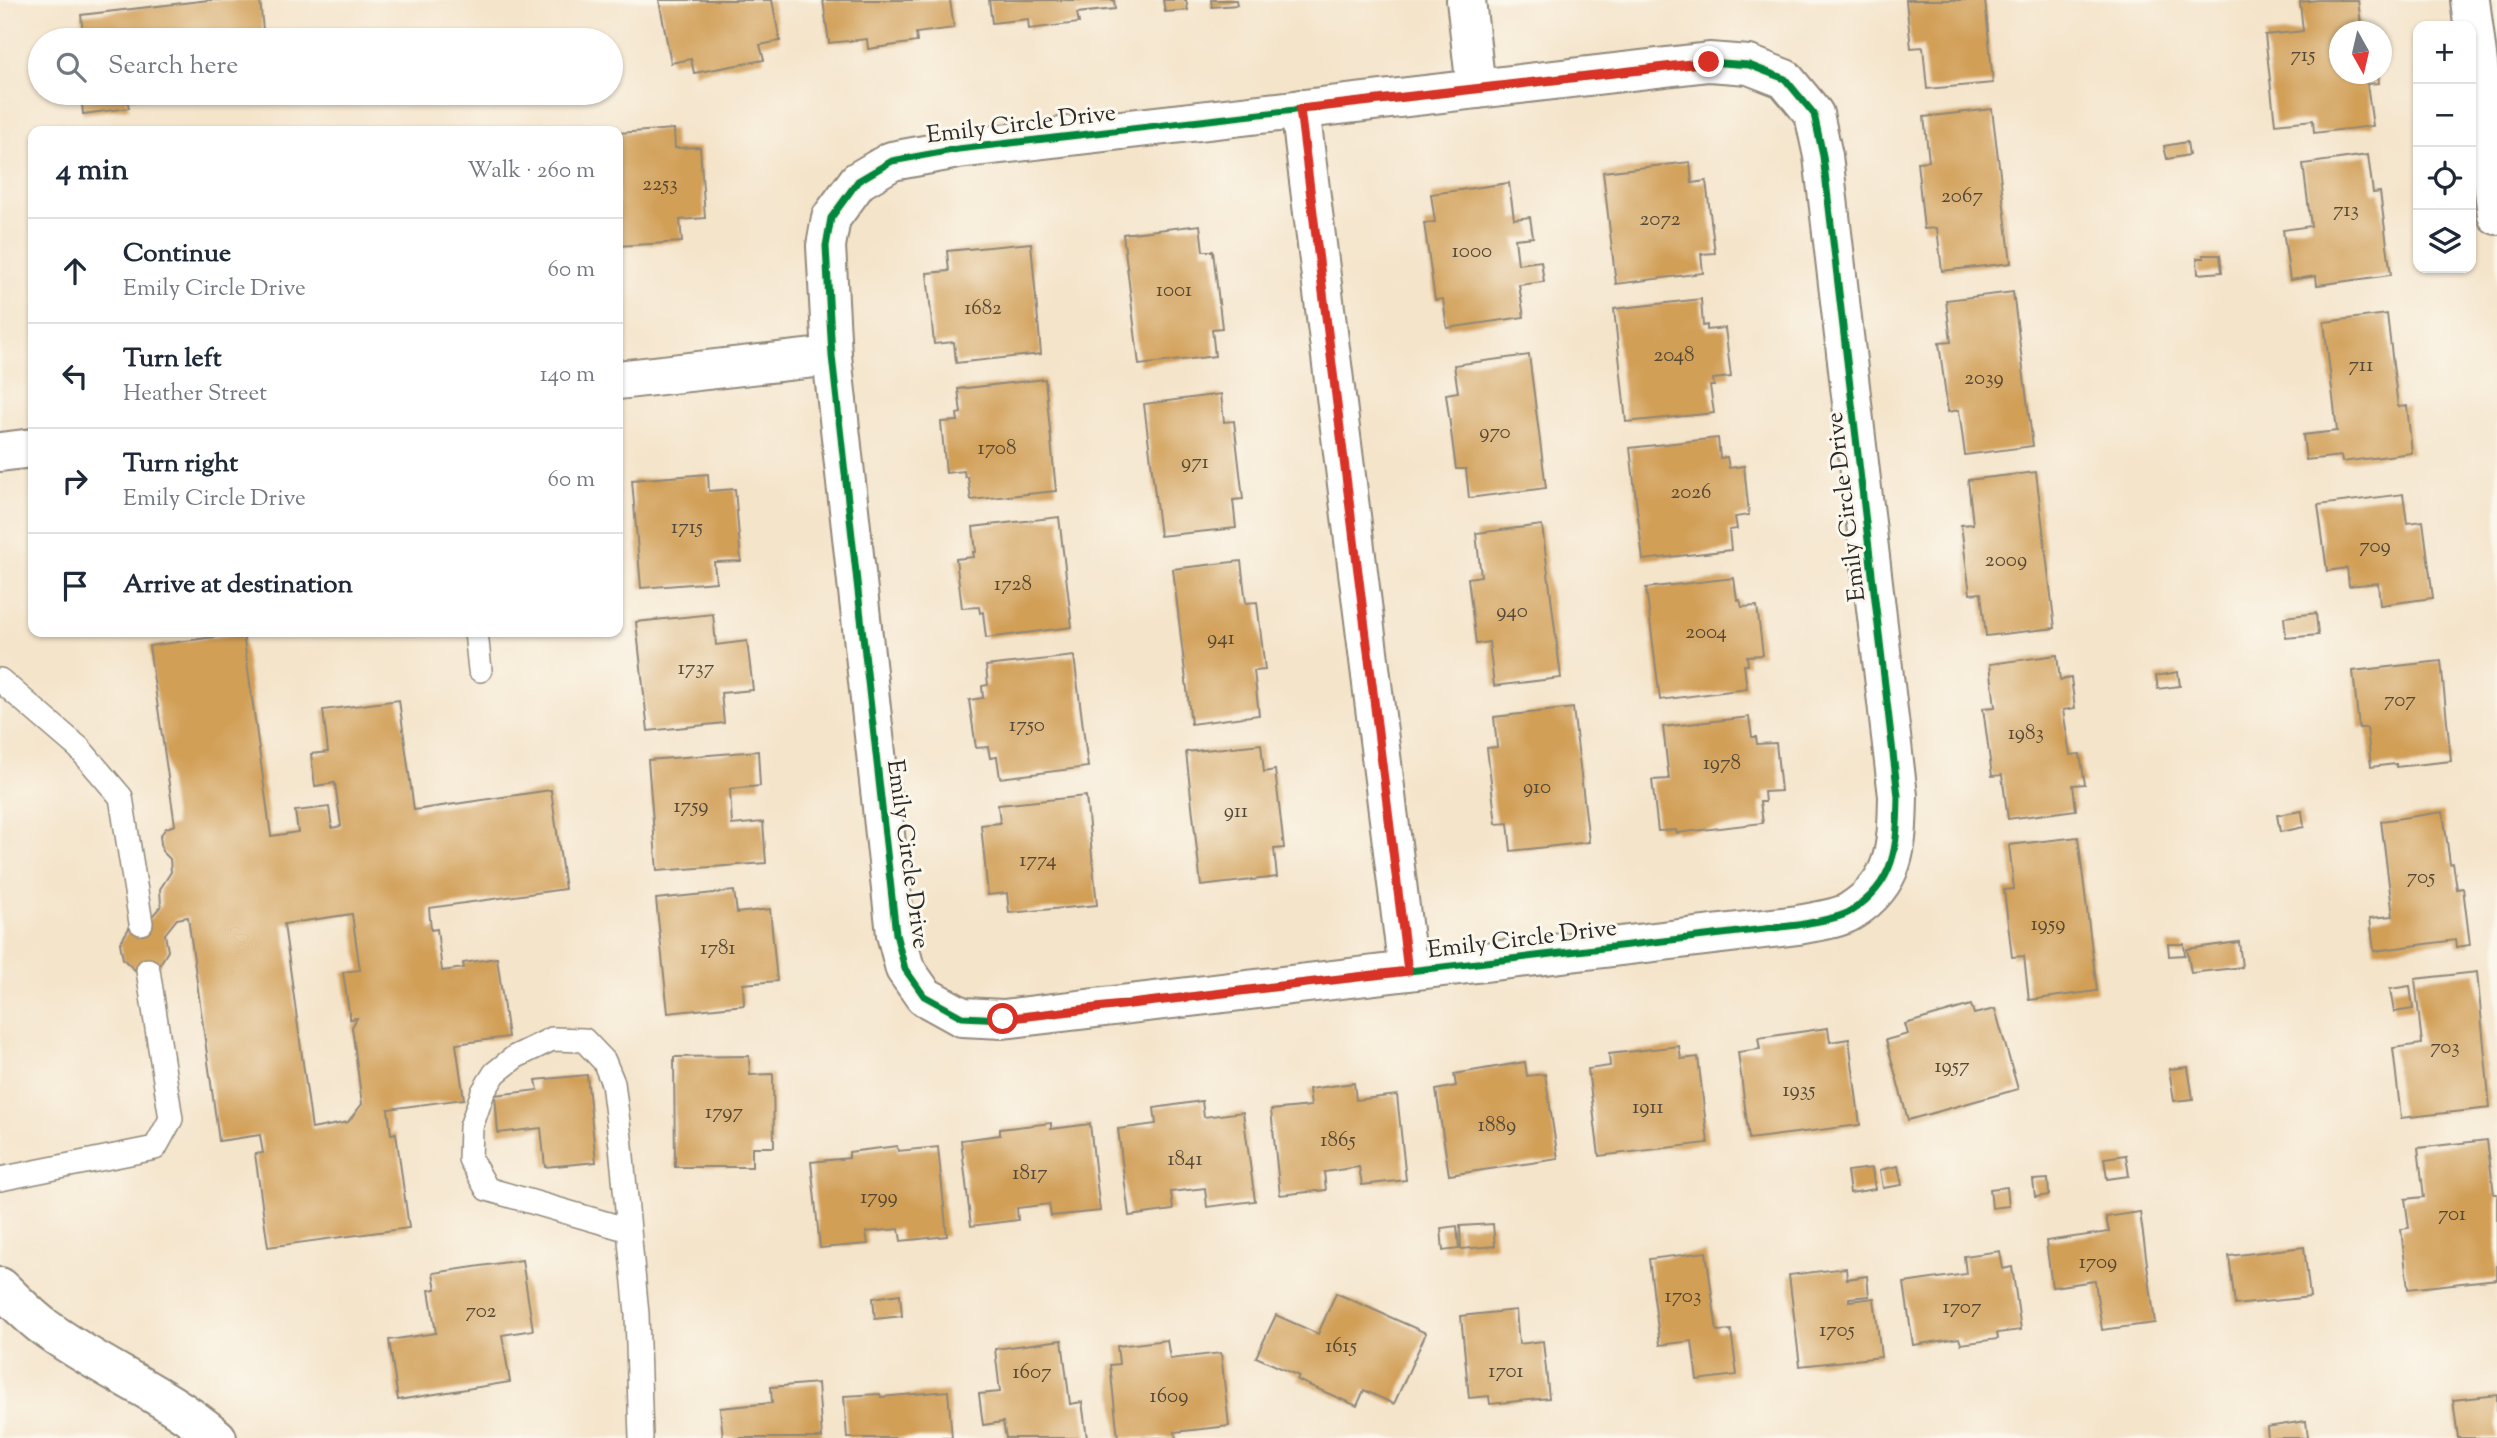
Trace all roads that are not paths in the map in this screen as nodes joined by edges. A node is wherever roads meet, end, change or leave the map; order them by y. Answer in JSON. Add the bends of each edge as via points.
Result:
{"nodes":[{"id":1,"x":1466,"y":0,"type":"edge"},
{"id":2,"x":2470,"y":0,"type":"edge"},
{"id":3,"x":1476,"y":89,"type":"junction"},
{"id":4,"x":1300,"y":109,"type":"junction"},
{"id":5,"x":2497,"y":215,"type":"edge"},
{"id":6,"x":832,"y":356,"type":"junction"},
{"id":7,"x":623,"y":379,"type":"edge"},
{"id":8,"x":28,"y":449,"type":"edge"},
{"id":9,"x":0,"y":452,"type":"edge"},
{"id":10,"x":477,"y":637,"type":"edge"},
{"id":11,"x":480,"y":670,"type":"dead end"},
{"id":12,"x":0,"y":680,"type":"edge"},
{"id":13,"x":141,"y":923,"type":"dead end"},
{"id":14,"x":148,"y":971,"type":"dead end"},
{"id":15,"x":1408,"y":971,"type":"junction"},
{"id":16,"x":0,"y":1179,"type":"edge"},
{"id":17,"x":629,"y":1230,"type":"junction"},
{"id":18,"x":0,"y":1287,"type":"edge"},
{"id":19,"x":217,"y":1438,"type":"edge"},
{"id":20,"x":641,"y":1438,"type":"edge"}],
"edges":[{"from":1,"to":3,"type":"street"},
{"from":2,"to":5,"type":"street"},
{"from":3,"to":4,"type":"street","name":"Emily Circle Drive"},
{"from":3,"to":15,"type":"street","name":"Emily Circle Drive","via":[[1709,62],[1749,65],[1785,79],[1814,114],[1898,796],[1897,846],[1883,883],[1850,912],[1837,916],[1798,925]]},
{"from":4,"to":6,"type":"street","name":"Emily Circle Drive","via":[[958,149],[892,161],[858,181],[831,218],[825,246]]},
{"from":4,"to":15,"type":"street"},
{"from":6,"to":7,"type":"street"},
{"from":6,"to":15,"type":"street","name":"Emily Circle Drive","via":[[896,934],[905,969],[924,996],[962,1017],[1003,1019]]},
{"from":8,"to":9,"type":"street"},
{"from":10,"to":11,"type":"lane"},
{"from":12,"to":13,"type":"lane","via":[[79,748],[121,797]]},
{"from":14,"to":16,"type":"lane","via":[[171,1119],[155,1148]]},
{"from":17,"to":17,"type":"lane","via":[[613,1083],[604,1061],[584,1040],[552,1039],[514,1057],[495,1073],[483,1092],[471,1127],[470,1159],[486,1189]]},
{"from":17,"to":20,"type":"lane"},
{"from":18,"to":19,"type":"street","via":[[44,1327]]}]}
